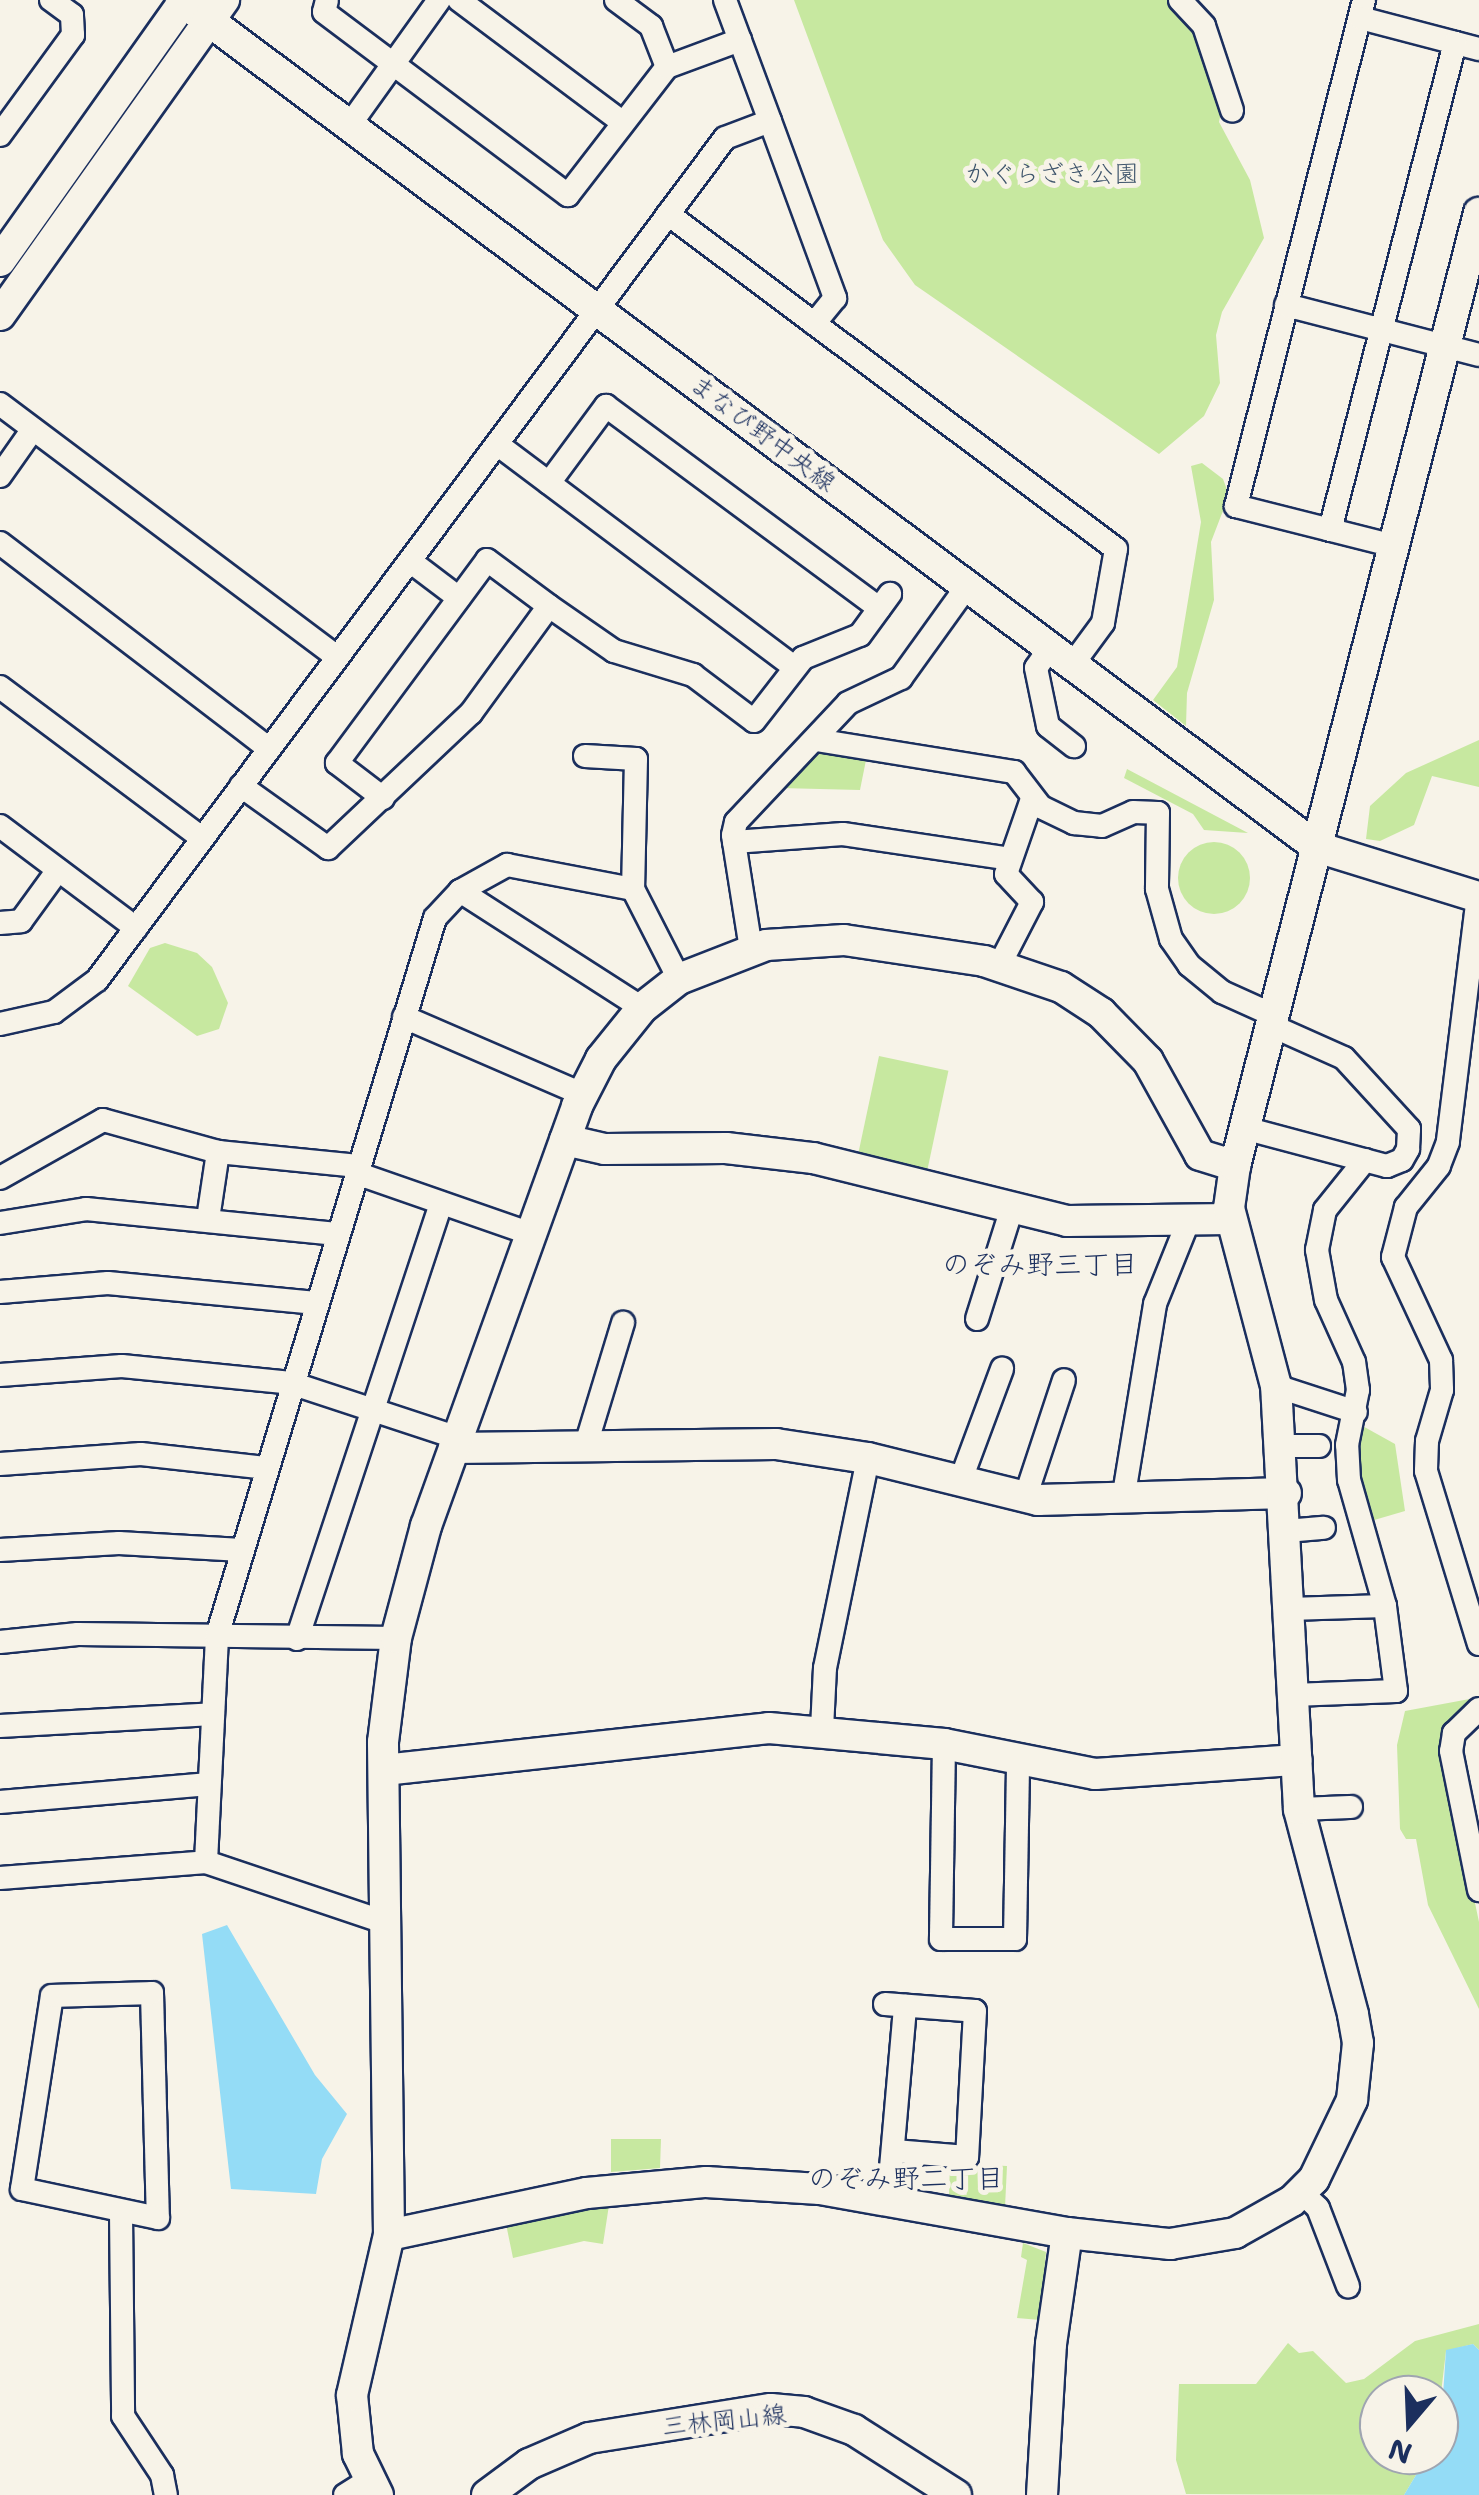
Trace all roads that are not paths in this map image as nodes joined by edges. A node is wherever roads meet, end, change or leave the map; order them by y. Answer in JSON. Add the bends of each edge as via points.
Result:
{"nodes":[{"id":1,"x":51,"y":0,"type":"edge"},
{"id":2,"x":327,"y":0,"type":"edge"},
{"id":3,"x":439,"y":0,"type":"edge"},
{"id":4,"x":459,"y":0,"type":"edge"},
{"id":5,"x":616,"y":0,"type":"edge"},
{"id":6,"x":725,"y":0,"type":"edge"},
{"id":7,"x":1180,"y":0,"type":"edge"},
{"id":8,"x":183,"y":1,"type":"edge"},
{"id":9,"x":1362,"y":9,"type":"edge"},
{"id":10,"x":216,"y":10,"type":"edge"},
{"id":11,"x":740,"y":40,"type":"junction"},
{"id":12,"x":1455,"y":43,"type":"junction"},
{"id":13,"x":1479,"y":49,"type":"edge"},
{"id":14,"x":392,"y":64,"type":"junction"},
{"id":15,"x":666,"y":66,"type":"junction"},
{"id":16,"x":1232,"y":110,"type":"dead end"},
{"id":17,"x":770,"y":121,"type":"junction"},
{"id":18,"x":622,"y":122,"type":"junction"},
{"id":19,"x":351,"y":123,"type":"junction"},
{"id":20,"x":0,"y":134,"type":"edge"},
{"id":21,"x":1479,"y":213,"type":"edge"},
{"id":22,"x":668,"y":214,"type":"junction"},
{"id":23,"x":0,"y":260,"type":"edge"},
{"id":24,"x":1286,"y":305,"type":"junction"},
{"id":25,"x":597,"y":308,"type":"junction"},
{"id":26,"x":0,"y":315,"type":"edge"},
{"id":27,"x":814,"y":324,"type":"junction"},
{"id":28,"x":1380,"y":328,"type":"junction"},
{"id":29,"x":1444,"y":346,"type":"junction"},
{"id":30,"x":1479,"y":354,"type":"edge"},
{"id":31,"x":0,"y":404,"type":"edge"},
{"id":32,"x":33,"y":429,"type":"junction"},
{"id":33,"x":497,"y":444,"type":"junction"},
{"id":34,"x":0,"y":476,"type":"edge"},
{"id":35,"x":549,"y":483,"type":"junction"},
{"id":36,"x":1330,"y":530,"type":"junction"},
{"id":37,"x":0,"y":543,"type":"edge"},
{"id":38,"x":1394,"y":546,"type":"junction"},
{"id":39,"x":410,"y":560,"type":"junction"},
{"id":40,"x":967,"y":586,"type":"junction"},
{"id":41,"x":459,"y":598,"type":"junction"},
{"id":42,"x":549,"y":606,"type":"junction"},
{"id":43,"x":337,"y":657,"type":"junction"},
{"id":44,"x":1062,"y":657,"type":"junction"},
{"id":45,"x":794,"y":666,"type":"junction"},
{"id":46,"x":0,"y":686,"type":"edge"},
{"id":47,"x":816,"y":740,"type":"junction"},
{"id":48,"x":1074,"y":746,"type":"dead end"},
{"id":49,"x":269,"y":748,"type":"junction"},
{"id":50,"x":585,"y":756,"type":"dead end"},
{"id":51,"x":241,"y":786,"type":"junction"},
{"id":52,"x":384,"y":798,"type":"junction"},
{"id":53,"x":1032,"y":799,"type":"junction"},
{"id":54,"x":0,"y":826,"type":"edge"},
{"id":55,"x":202,"y":838,"type":"junction"},
{"id":56,"x":734,"y":842,"type":"junction"},
{"id":57,"x":1317,"y":846,"type":"junction"},
{"id":58,"x":1010,"y":859,"type":"junction"},
{"id":59,"x":58,"y":870,"type":"junction"},
{"id":60,"x":632,"y":890,"type":"junction"},
{"id":61,"x":460,"y":891,"type":"junction"},
{"id":62,"x":1479,"y":896,"type":"edge"},
{"id":63,"x":0,"y":923,"type":"edge"},
{"id":64,"x":136,"y":928,"type":"junction"},
{"id":65,"x":752,"y":949,"type":"junction"},
{"id":66,"x":1000,"y":964,"type":"junction"},
{"id":67,"x":680,"y":979,"type":"junction"},
{"id":68,"x":642,"y":1008,"type":"junction"},
{"id":69,"x":404,"y":1017,"type":"junction"},
{"id":70,"x":1272,"y":1020,"type":"junction"},
{"id":71,"x":0,"y":1024,"type":"edge"},
{"id":72,"x":582,"y":1094,"type":"junction"},
{"id":73,"x":1244,"y":1128,"type":"junction"},
{"id":74,"x":565,"y":1140,"type":"junction"},
{"id":75,"x":218,"y":1152,"type":"junction"},
{"id":76,"x":1365,"y":1160,"type":"junction"},
{"id":77,"x":1234,"y":1166,"type":"junction"},
{"id":78,"x":357,"y":1169,"type":"junction"},
{"id":79,"x":0,"y":1178,"type":"edge"},
{"id":80,"x":441,"y":1202,"type":"junction"},
{"id":81,"x":1012,"y":1208,"type":"junction"},
{"id":82,"x":208,"y":1220,"type":"junction"},
{"id":83,"x":1231,"y":1220,"type":"junction"},
{"id":84,"x":0,"y":1222,"type":"edge"},
{"id":85,"x":1188,"y":1222,"type":"junction"},
{"id":86,"x":337,"y":1234,"type":"junction"},
{"id":87,"x":531,"y":1234,"type":"junction"},
{"id":88,"x":0,"y":1292,"type":"edge"},
{"id":89,"x":316,"y":1303,"type":"junction"},
{"id":90,"x":978,"y":1319,"type":"dead end"},
{"id":91,"x":623,"y":1323,"type":"dead end"},
{"id":92,"x":1002,"y":1369,"type":"dead end"},
{"id":93,"x":0,"y":1375,"type":"edge"},
{"id":94,"x":1064,"y":1380,"type":"dead end"},
{"id":95,"x":291,"y":1383,"type":"junction"},
{"id":96,"x":1276,"y":1386,"type":"junction"},
{"id":97,"x":370,"y":1408,"type":"junction"},
{"id":98,"x":1356,"y":1412,"type":"junction"},
{"id":99,"x":456,"y":1443,"type":"junction"},
{"id":100,"x":1281,"y":1446,"type":"junction"},
{"id":101,"x":1319,"y":1446,"type":"dead end"},
{"id":102,"x":585,"y":1448,"type":"junction"},
{"id":103,"x":868,"y":1458,"type":"junction"},
{"id":104,"x":0,"y":1464,"type":"edge"},
{"id":105,"x":265,"y":1468,"type":"junction"},
{"id":106,"x":960,"y":1482,"type":"junction"},
{"id":107,"x":1286,"y":1493,"type":"junction"},
{"id":108,"x":1026,"y":1498,"type":"junction"},
{"id":109,"x":1123,"y":1500,"type":"junction"},
{"id":110,"x":1324,"y":1528,"type":"dead end"},
{"id":111,"x":1286,"y":1531,"type":"junction"},
{"id":112,"x":0,"y":1550,"type":"edge"},
{"id":113,"x":242,"y":1550,"type":"junction"},
{"id":114,"x":1385,"y":1606,"type":"junction"},
{"id":115,"x":1289,"y":1609,"type":"junction"},
{"id":116,"x":218,"y":1636,"type":"junction"},
{"id":117,"x":396,"y":1638,"type":"junction"},
{"id":118,"x":297,"y":1639,"type":"junction"},
{"id":119,"x":0,"y":1642,"type":"edge"},
{"id":120,"x":1479,"y":1644,"type":"edge"},
{"id":121,"x":1293,"y":1695,"type":"junction"},
{"id":122,"x":1479,"y":1710,"type":"edge"},
{"id":123,"x":213,"y":1714,"type":"junction"},
{"id":124,"x":0,"y":1726,"type":"edge"},
{"id":125,"x":822,"y":1730,"type":"junction"},
{"id":126,"x":944,"y":1744,"type":"junction"},
{"id":127,"x":1018,"y":1759,"type":"junction"},
{"id":128,"x":1297,"y":1760,"type":"junction"},
{"id":129,"x":384,"y":1770,"type":"junction"},
{"id":130,"x":210,"y":1784,"type":"junction"},
{"id":131,"x":0,"y":1802,"type":"edge"},
{"id":132,"x":1299,"y":1808,"type":"junction"},
{"id":133,"x":1351,"y":1808,"type":"dead end"},
{"id":134,"x":206,"y":1862,"type":"junction"},
{"id":135,"x":0,"y":1878,"type":"edge"},
{"id":136,"x":1479,"y":1890,"type":"edge"},
{"id":137,"x":384,"y":1922,"type":"junction"},
{"id":138,"x":894,"y":2151,"type":"junction"},
{"id":139,"x":1301,"y":2192,"type":"junction"},
{"id":140,"x":888,"y":2202,"type":"junction"},
{"id":141,"x":121,"y":2213,"type":"junction"},
{"id":142,"x":1066,"y":2233,"type":"junction"},
{"id":143,"x":388,"y":2235,"type":"junction"},
{"id":144,"x":1348,"y":2286,"type":"dead end"},
{"id":145,"x":364,"y":2490,"type":"edge"},
{"id":146,"x":166,"y":2495,"type":"edge"},
{"id":147,"x":487,"y":2495,"type":"edge"},
{"id":148,"x":956,"y":2495,"type":"edge"},
{"id":149,"x":1042,"y":2495,"type":"edge"}],
"edges":[{"from":1,"to":20,"type":"street","via":[[72,16],[73,35]]},
{"from":2,"to":14,"type":"street","via":[[324,12]]},
{"from":3,"to":14,"type":"street"},
{"from":4,"to":18,"type":"street"},
{"from":5,"to":15,"type":"street","via":[[651,26]]},
{"from":6,"to":11,"type":"street"},
{"from":7,"to":16,"type":"street","via":[[1204,26]]},
{"from":8,"to":10,"type":"street","name":"まなび野中央線"},
{"from":8,"to":23,"type":"street"},
{"from":9,"to":12,"type":"street"},
{"from":9,"to":24,"type":"street"},
{"from":10,"to":19,"type":"street","name":"まなび野中央線"},
{"from":10,"to":26,"type":"street"},
{"from":11,"to":15,"type":"street"},
{"from":11,"to":17,"type":"street"},
{"from":12,"to":13,"type":"street"},
{"from":12,"to":28,"type":"street"},
{"from":14,"to":18,"type":"street","via":[[568,195]]},
{"from":14,"to":19,"type":"street"},
{"from":15,"to":18,"type":"street"},
{"from":17,"to":22,"type":"street","via":[[726,138]]},
{"from":17,"to":27,"type":"street","via":[[835,298]]},
{"from":19,"to":25,"type":"street","name":"まなび野中央線"},
{"from":21,"to":29,"type":"street"},
{"from":22,"to":25,"type":"street"},
{"from":22,"to":27,"type":"street"},
{"from":24,"to":28,"type":"street"},
{"from":24,"to":36,"type":"street","via":[[1236,506]]},
{"from":25,"to":33,"type":"street"},
{"from":25,"to":40,"type":"street","name":"まなび野中央線"},
{"from":27,"to":44,"type":"street","via":[[1116,550],[1103,623]]},
{"from":28,"to":29,"type":"street"},
{"from":28,"to":36,"type":"street"},
{"from":29,"to":30,"type":"street"},
{"from":29,"to":38,"type":"street"},
{"from":31,"to":32,"type":"street"},
{"from":32,"to":34,"type":"street"},
{"from":32,"to":43,"type":"street"},
{"from":33,"to":35,"type":"street"},
{"from":33,"to":39,"type":"street"},
{"from":35,"to":45,"type":"street"},
{"from":35,"to":45,"type":"street","via":[[606,406],[885,601],[860,636]]},
{"from":36,"to":38,"type":"street"},
{"from":37,"to":49,"type":"street"},
{"from":38,"to":57,"type":"street"},
{"from":39,"to":41,"type":"street"},
{"from":39,"to":43,"type":"street"},
{"from":40,"to":44,"type":"street","name":"まなび野中央線"},
{"from":40,"to":47,"type":"street","via":[[901,678],[854,698]]},
{"from":41,"to":42,"type":"street","via":[[487,560]]},
{"from":41,"to":52,"type":"street","via":[[337,763]]},
{"from":42,"to":45,"type":"street","via":[[614,652],[692,675],[754,720]]},
{"from":42,"to":52,"type":"street","via":[[471,713]]},
{"from":43,"to":49,"type":"street"},
{"from":44,"to":48,"type":"street","via":[[1036,668],[1048,726]]},
{"from":44,"to":57,"type":"street","name":"まなび野中央線"},
{"from":46,"to":55,"type":"street"},
{"from":47,"to":53,"type":"street","via":[[1014,772]]},
{"from":47,"to":56,"type":"street","via":[[741,814]]},
{"from":49,"to":51,"type":"street"},
{"from":50,"to":60,"type":"street","via":[[636,759]]},
{"from":51,"to":52,"type":"street","via":[[328,848]]},
{"from":51,"to":55,"type":"street"},
{"from":53,"to":58,"type":"street"},
{"from":53,"to":70,"type":"street","via":[[1061,819],[1090,826],[1133,812],[1158,813],[1157,889],[1171,939],[1189,965],[1222,992]]},
{"from":54,"to":59,"type":"street"},
{"from":55,"to":64,"type":"street"},
{"from":56,"to":58,"type":"street","via":[[843,834]]},
{"from":56,"to":65,"type":"street"},
{"from":57,"to":62,"type":"street","name":"まなび野中央線"},
{"from":57,"to":70,"type":"street"},
{"from":58,"to":66,"type":"street","via":[[1006,874],[1032,902]]},
{"from":59,"to":63,"type":"street","via":[[20,921]]},
{"from":59,"to":64,"type":"street"},
{"from":60,"to":61,"type":"street","via":[[519,864]]},
{"from":60,"to":67,"type":"street"},
{"from":61,"to":68,"type":"street"},
{"from":61,"to":69,"type":"street","via":[[435,918]]},
{"from":62,"to":120,"type":"street","via":[[1448,1142],[1439,1166],[1400,1218],[1394,1258],[1441,1360],[1426,1472]]},
{"from":64,"to":71,"type":"street","via":[[68,1006]]},
{"from":65,"to":66,"type":"street","via":[[844,940]]},
{"from":65,"to":67,"type":"street"},
{"from":66,"to":77,"type":"street","via":[[1061,987],[1101,1013],[1148,1061],[1196,1150]]},
{"from":67,"to":68,"type":"street"},
{"from":68,"to":72,"type":"street"},
{"from":69,"to":72,"type":"street"},
{"from":69,"to":78,"type":"street"},
{"from":70,"to":73,"type":"street"},
{"from":70,"to":76,"type":"street","via":[[1344,1058],[1408,1129],[1402,1160],[1387,1166]]},
{"from":72,"to":74,"type":"street"},
{"from":73,"to":76,"type":"street"},
{"from":73,"to":77,"type":"street"},
{"from":74,"to":81,"type":"street","via":[[605,1150],[785,1154]]},
{"from":74,"to":87,"type":"street"},
{"from":75,"to":78,"type":"street"},
{"from":75,"to":79,"type":"street","via":[[103,1120]]},
{"from":75,"to":82,"type":"street"},
{"from":76,"to":98,"type":"street","via":[[1325,1210],[1316,1234],[1326,1300],[1354,1362]]},
{"from":77,"to":83,"type":"street"},
{"from":78,"to":80,"type":"street"},
{"from":78,"to":86,"type":"street"},
{"from":80,"to":87,"type":"street"},
{"from":80,"to":97,"type":"street"},
{"from":81,"to":85,"type":"street","via":[[1092,1224]]},
{"from":81,"to":90,"type":"street","via":[[980,1281]]},
{"from":82,"to":84,"type":"street","via":[[86,1209]]},
{"from":82,"to":86,"type":"street"},
{"from":83,"to":85,"type":"street"},
{"from":83,"to":96,"type":"street"},
{"from":85,"to":109,"type":"street","via":[[1155,1304]]},
{"from":86,"to":89,"type":"street"},
{"from":87,"to":99,"type":"street"},
{"from":88,"to":89,"type":"street","via":[[108,1283]]},
{"from":89,"to":95,"type":"street"},
{"from":91,"to":102,"type":"street","via":[[601,1360]]},
{"from":92,"to":106,"type":"street","via":[[982,1398]]},
{"from":93,"to":95,"type":"street","via":[[122,1366]]},
{"from":94,"to":108,"type":"street"},
{"from":95,"to":97,"type":"street"},
{"from":95,"to":105,"type":"street"},
{"from":96,"to":98,"type":"street"},
{"from":96,"to":100,"type":"street"},
{"from":97,"to":99,"type":"street"},
{"from":97,"to":118,"type":"street"},
{"from":98,"to":114,"type":"street","via":[[1347,1445],[1349,1480]]},
{"from":99,"to":102,"type":"street"},
{"from":99,"to":117,"type":"street"},
{"from":100,"to":101,"type":"street"},
{"from":100,"to":107,"type":"street"},
{"from":102,"to":103,"type":"street","via":[[734,1442]]},
{"from":103,"to":106,"type":"street"},
{"from":103,"to":125,"type":"street","via":[[825,1668]]},
{"from":104,"to":105,"type":"street","via":[[141,1454]]},
{"from":105,"to":113,"type":"street"},
{"from":106,"to":108,"type":"street"},
{"from":107,"to":109,"type":"street"},
{"from":107,"to":111,"type":"street"},
{"from":108,"to":109,"type":"street"},
{"from":110,"to":111,"type":"street"},
{"from":111,"to":115,"type":"street"},
{"from":112,"to":113,"type":"street","via":[[118,1543]]},
{"from":113,"to":116,"type":"street"},
{"from":114,"to":115,"type":"street"},
{"from":114,"to":121,"type":"street","via":[[1396,1691]]},
{"from":115,"to":121,"type":"street"},
{"from":116,"to":118,"type":"street"},
{"from":116,"to":119,"type":"street","via":[[78,1634]]},
{"from":116,"to":123,"type":"street"},
{"from":117,"to":118,"type":"street"},
{"from":117,"to":129,"type":"street"},
{"from":121,"to":128,"type":"street"},
{"from":122,"to":136,"type":"street","via":[[1454,1733],[1451,1751]]},
{"from":123,"to":124,"type":"street"},
{"from":123,"to":130,"type":"street"},
{"from":125,"to":126,"type":"street"},
{"from":125,"to":129,"type":"street","via":[[709,1729]]},
{"from":126,"to":127,"type":"street"},
{"from":126,"to":127,"type":"street","via":[[941,1939],[1015,1939]]},
{"from":127,"to":128,"type":"street","via":[[1072,1772],[1135,1774]]},
{"from":128,"to":132,"type":"street"},
{"from":129,"to":137,"type":"street"},
{"from":130,"to":131,"type":"street"},
{"from":130,"to":134,"type":"street"},
{"from":132,"to":133,"type":"street"},
{"from":132,"to":139,"type":"street","via":[[1358,2044],[1343,2128]]},
{"from":134,"to":135,"type":"street"},
{"from":134,"to":137,"type":"street"},
{"from":137,"to":143,"type":"street"},
{"from":138,"to":138,"type":"street","via":[[967,2157],[975,2011],[895,2005]]},
{"from":138,"to":140,"type":"street"},
{"from":139,"to":142,"type":"street","via":[[1265,2218],[1202,2242]]},
{"from":139,"to":144,"type":"street","via":[[1318,2208]]},
{"from":140,"to":142,"type":"street"},
{"from":140,"to":143,"type":"street","via":[[786,2186],[644,2186]]},
{"from":141,"to":141,"type":"street","via":[[22,2189],[52,1996],[152,1993],[158,2218]]},
{"from":141,"to":146,"type":"street","via":[[123,2416],[162,2475]]},
{"from":142,"to":149,"type":"street"},
{"from":143,"to":145,"type":"street","via":[[352,2395]]},
{"from":147,"to":148,"type":"street","name":"三林岡山線","via":[[529,2464],[589,2438],[771,2410],[804,2412],[854,2430]]}]}
